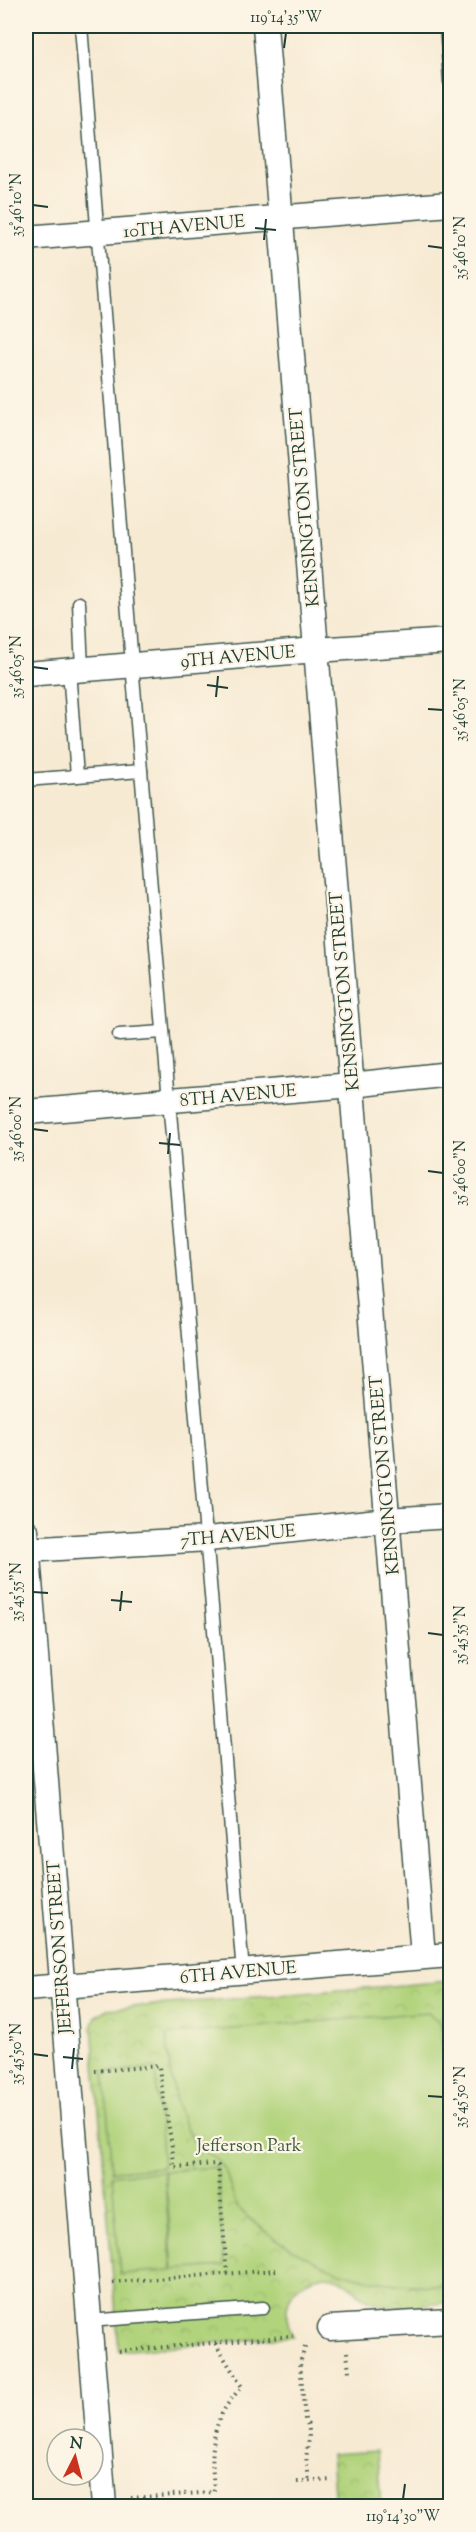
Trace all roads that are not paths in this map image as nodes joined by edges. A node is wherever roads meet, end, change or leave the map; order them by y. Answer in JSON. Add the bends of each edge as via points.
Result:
{"nodes":[{"id":1,"x":81,"y":26,"type":"edge"},
{"id":2,"x":265,"y":26,"type":"edge"},
{"id":3,"x":446,"y":26,"type":"edge"},
{"id":4,"x":450,"y":82,"type":"edge"},
{"id":5,"x":450,"y":204,"type":"edge"},
{"id":6,"x":279,"y":218,"type":"junction"},
{"id":7,"x":98,"y":233,"type":"junction"},
{"id":8,"x":26,"y":238,"type":"edge"},
{"id":9,"x":79,"y":603,"type":"dead end"},
{"id":10,"x":450,"y":641,"type":"edge"},
{"id":11,"x":316,"y":650,"type":"junction"},
{"id":12,"x":132,"y":664,"type":"junction"},
{"id":13,"x":76,"y":669,"type":"junction"},
{"id":14,"x":26,"y":674,"type":"edge"},
{"id":15,"x":141,"y":771,"type":"junction"},
{"id":16,"x":77,"y":776,"type":"junction"},
{"id":17,"x":26,"y":780,"type":"edge"},
{"id":18,"x":164,"y":1032,"type":"junction"},
{"id":19,"x":119,"y":1035,"type":"dead end"},
{"id":20,"x":450,"y":1074,"type":"edge"},
{"id":21,"x":352,"y":1085,"type":"junction"},
{"id":22,"x":170,"y":1101,"type":"junction"},
{"id":23,"x":26,"y":1112,"type":"edge"},
{"id":24,"x":450,"y":1516,"type":"edge"},
{"id":25,"x":388,"y":1520,"type":"junction"},
{"id":26,"x":208,"y":1539,"type":"junction"},
{"id":27,"x":26,"y":1543,"type":"edge"},
{"id":28,"x":31,"y":1670,"type":"edge"},
{"id":29,"x":450,"y":1955,"type":"edge"},
{"id":30,"x":423,"y":1956,"type":"junction"},
{"id":31,"x":243,"y":1972,"type":"junction"},
{"id":32,"x":62,"y":1986,"type":"junction"},
{"id":33,"x":26,"y":1989,"type":"edge"},
{"id":34,"x":263,"y":2308,"type":"dead end"},
{"id":35,"x":450,"y":2320,"type":"edge"},
{"id":36,"x":88,"y":2321,"type":"junction"},
{"id":37,"x":330,"y":2328,"type":"dead end"},
{"id":38,"x":104,"y":2506,"type":"edge"}],
"edges":[{"from":1,"to":7,"type":"lane"},
{"from":2,"to":6,"type":"street","name":"KENSINGTON STREET"},
{"from":3,"to":4,"type":"lane"},
{"from":5,"to":6,"type":"street","name":"10TH AVENUE"},
{"from":6,"to":7,"type":"street","name":"10TH AVENUE"},
{"from":6,"to":11,"type":"street","name":"KENSINGTON STREET"},
{"from":7,"to":8,"type":"street","name":"10TH AVENUE"},
{"from":7,"to":12,"type":"lane"},
{"from":9,"to":13,"type":"lane"},
{"from":10,"to":11,"type":"street","name":"9TH AVENUE"},
{"from":11,"to":12,"type":"street","name":"9TH AVENUE"},
{"from":11,"to":21,"type":"street","name":"KENSINGTON STREET"},
{"from":12,"to":13,"type":"street","name":"9TH AVENUE"},
{"from":12,"to":15,"type":"lane"},
{"from":13,"to":14,"type":"street","name":"9TH AVENUE"},
{"from":13,"to":16,"type":"lane"},
{"from":15,"to":16,"type":"lane"},
{"from":15,"to":18,"type":"lane"},
{"from":16,"to":17,"type":"lane"},
{"from":18,"to":19,"type":"lane"},
{"from":18,"to":22,"type":"lane"},
{"from":20,"to":21,"type":"street","name":"8TH AVENUE"},
{"from":21,"to":22,"type":"street","name":"8TH AVENUE"},
{"from":21,"to":25,"type":"street","name":"KENSINGTON STREET"},
{"from":22,"to":23,"type":"street","name":"8TH AVENUE"},
{"from":22,"to":26,"type":"lane"},
{"from":24,"to":25,"type":"street","name":"7TH AVENUE"},
{"from":25,"to":26,"type":"street","name":"7TH AVENUE"},
{"from":25,"to":30,"type":"street","name":"KENSINGTON STREET"},
{"from":26,"to":27,"type":"street","name":"7TH AVENUE"},
{"from":26,"to":31,"type":"lane"},
{"from":27,"to":28,"type":"street","name":"JEFFERSON STREET"},
{"from":28,"to":32,"type":"street","name":"JEFFERSON STREET"},
{"from":29,"to":30,"type":"street","name":"6TH AVENUE"},
{"from":30,"to":31,"type":"street","name":"6TH AVENUE"},
{"from":31,"to":32,"type":"street","name":"6TH AVENUE"},
{"from":32,"to":33,"type":"street","name":"6TH AVENUE"},
{"from":32,"to":36,"type":"street","name":"JEFFERSON STREET"},
{"from":34,"to":36,"type":"lane"},
{"from":35,"to":37,"type":"street"},
{"from":36,"to":38,"type":"street","name":"JEFFERSON STREET"}]}
